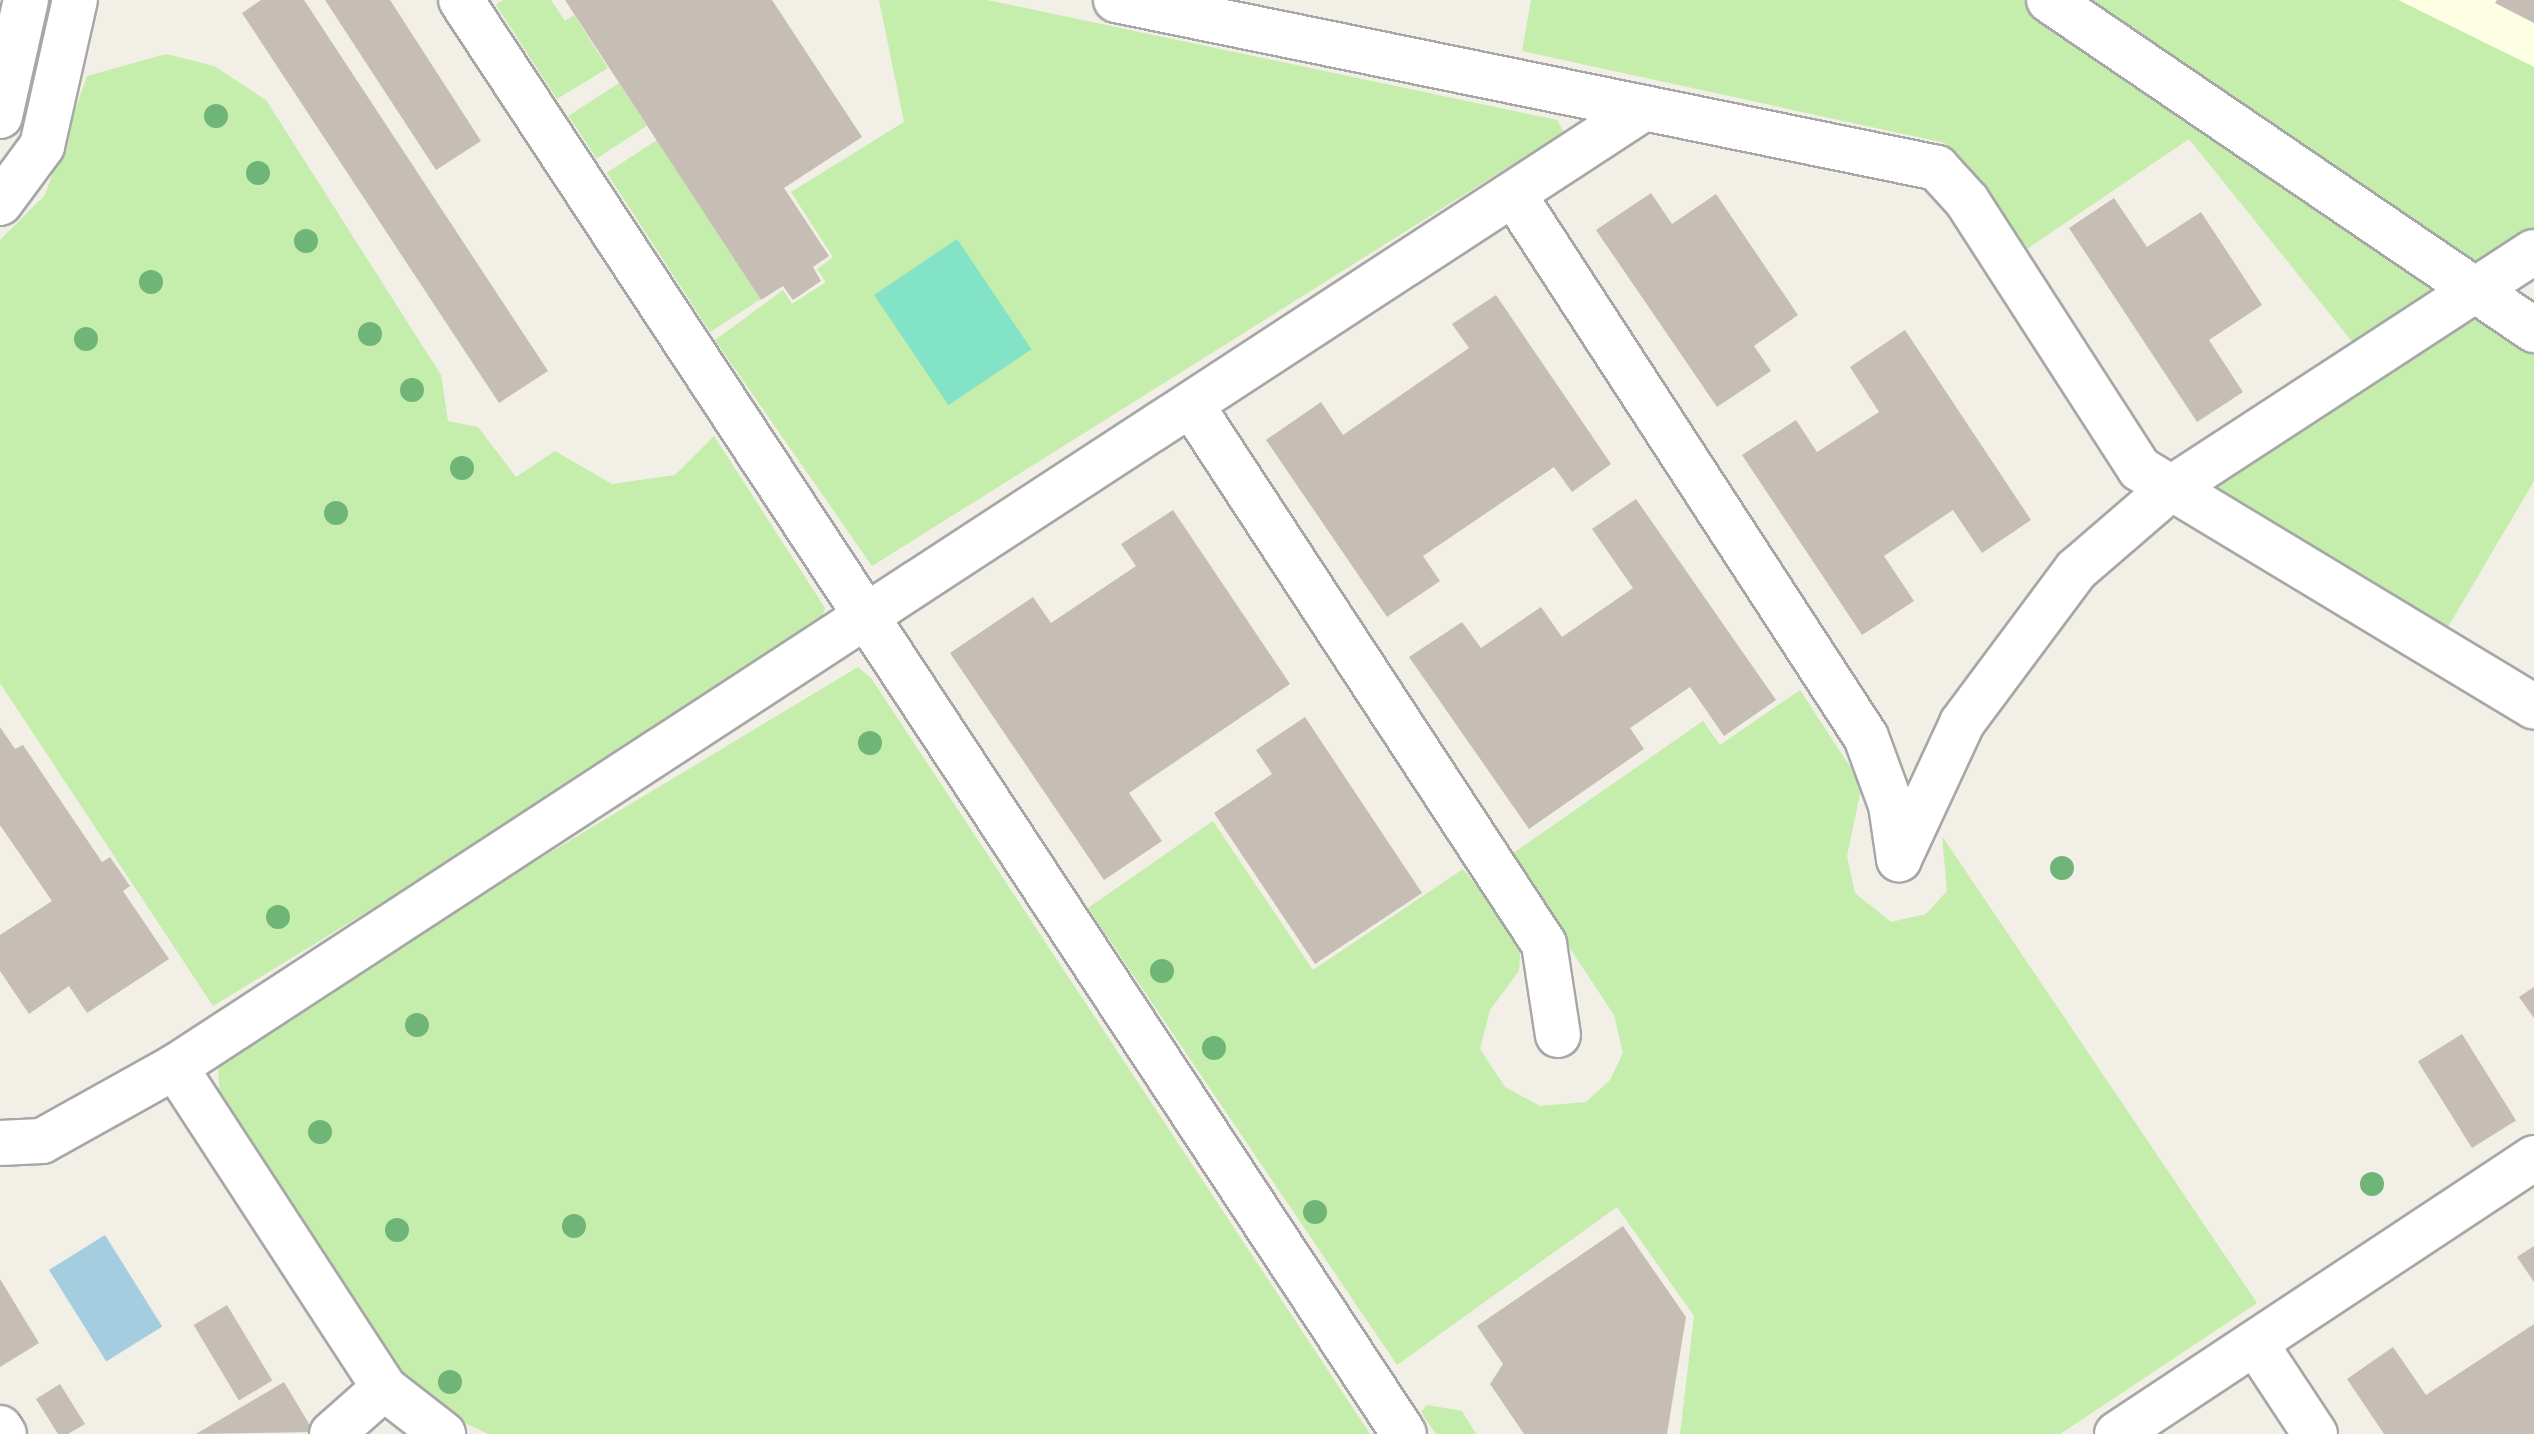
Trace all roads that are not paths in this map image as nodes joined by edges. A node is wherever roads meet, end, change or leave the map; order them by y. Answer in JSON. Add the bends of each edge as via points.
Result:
{"nodes":[{"id":1,"x":26,"y":0,"type":"edge"},
{"id":2,"x":75,"y":0,"type":"edge"},
{"id":3,"x":461,"y":0,"type":"edge"},
{"id":4,"x":1116,"y":0,"type":"edge"},
{"id":5,"x":2049,"y":0,"type":"edge"},
{"id":6,"x":1640,"y":111,"type":"junction"},
{"id":7,"x":0,"y":116,"type":"edge"},
{"id":8,"x":1514,"y":195,"type":"junction"},
{"id":9,"x":0,"y":203,"type":"edge"},
{"id":10,"x":2534,"y":252,"type":"edge"},
{"id":11,"x":2470,"y":290,"type":"junction"},
{"id":12,"x":2534,"y":330,"type":"edge"},
{"id":13,"x":1192,"y":406,"type":"junction"},
{"id":14,"x":2170,"y":489,"type":"junction"},
{"id":15,"x":866,"y":619,"type":"junction"},
{"id":16,"x":2534,"y":707,"type":"edge"},
{"id":17,"x":1558,"y":1035,"type":"dead end"},
{"id":18,"x":175,"y":1067,"type":"junction"},
{"id":19,"x":0,"y":1143,"type":"edge"},
{"id":20,"x":2534,"y":1158,"type":"edge"},
{"id":21,"x":2255,"y":1343,"type":"junction"},
{"id":22,"x":384,"y":1388,"type":"junction"},
{"id":23,"x":0,"y":1428,"type":"edge"},
{"id":24,"x":4,"y":1434,"type":"edge"},
{"id":25,"x":332,"y":1434,"type":"edge"},
{"id":26,"x":443,"y":1434,"type":"edge"},
{"id":27,"x":1404,"y":1434,"type":"edge"},
{"id":28,"x":2117,"y":1434,"type":"edge"},
{"id":29,"x":2315,"y":1434,"type":"edge"}],
"edges":[{"from":1,"to":7,"type":"lane"},
{"from":2,"to":9,"type":"lane","via":[[42,146]]},
{"from":3,"to":15,"type":"lane"},
{"from":4,"to":6,"type":"lane"},
{"from":5,"to":11,"type":"lane"},
{"from":6,"to":8,"type":"lane"},
{"from":6,"to":14,"type":"lane","via":[[1937,168],[1967,201],[2140,469]]},
{"from":8,"to":13,"type":"lane"},
{"from":8,"to":14,"type":"lane","via":[[1866,737],[1891,805],[1899,859],[1962,723],[2076,570]]},
{"from":10,"to":11,"type":"lane"},
{"from":11,"to":12,"type":"lane"},
{"from":11,"to":14,"type":"lane"},
{"from":13,"to":15,"type":"lane"},
{"from":13,"to":17,"type":"lane","via":[[1544,944]]},
{"from":14,"to":16,"type":"lane"},
{"from":15,"to":18,"type":"lane"},
{"from":15,"to":27,"type":"lane"},
{"from":18,"to":19,"type":"lane","via":[[42,1141]]},
{"from":18,"to":22,"type":"lane"},
{"from":20,"to":21,"type":"lane"},
{"from":21,"to":28,"type":"lane"},
{"from":21,"to":29,"type":"lane"},
{"from":22,"to":25,"type":"lane"},
{"from":22,"to":26,"type":"lane"},
{"from":23,"to":24,"type":"lane"}]}
